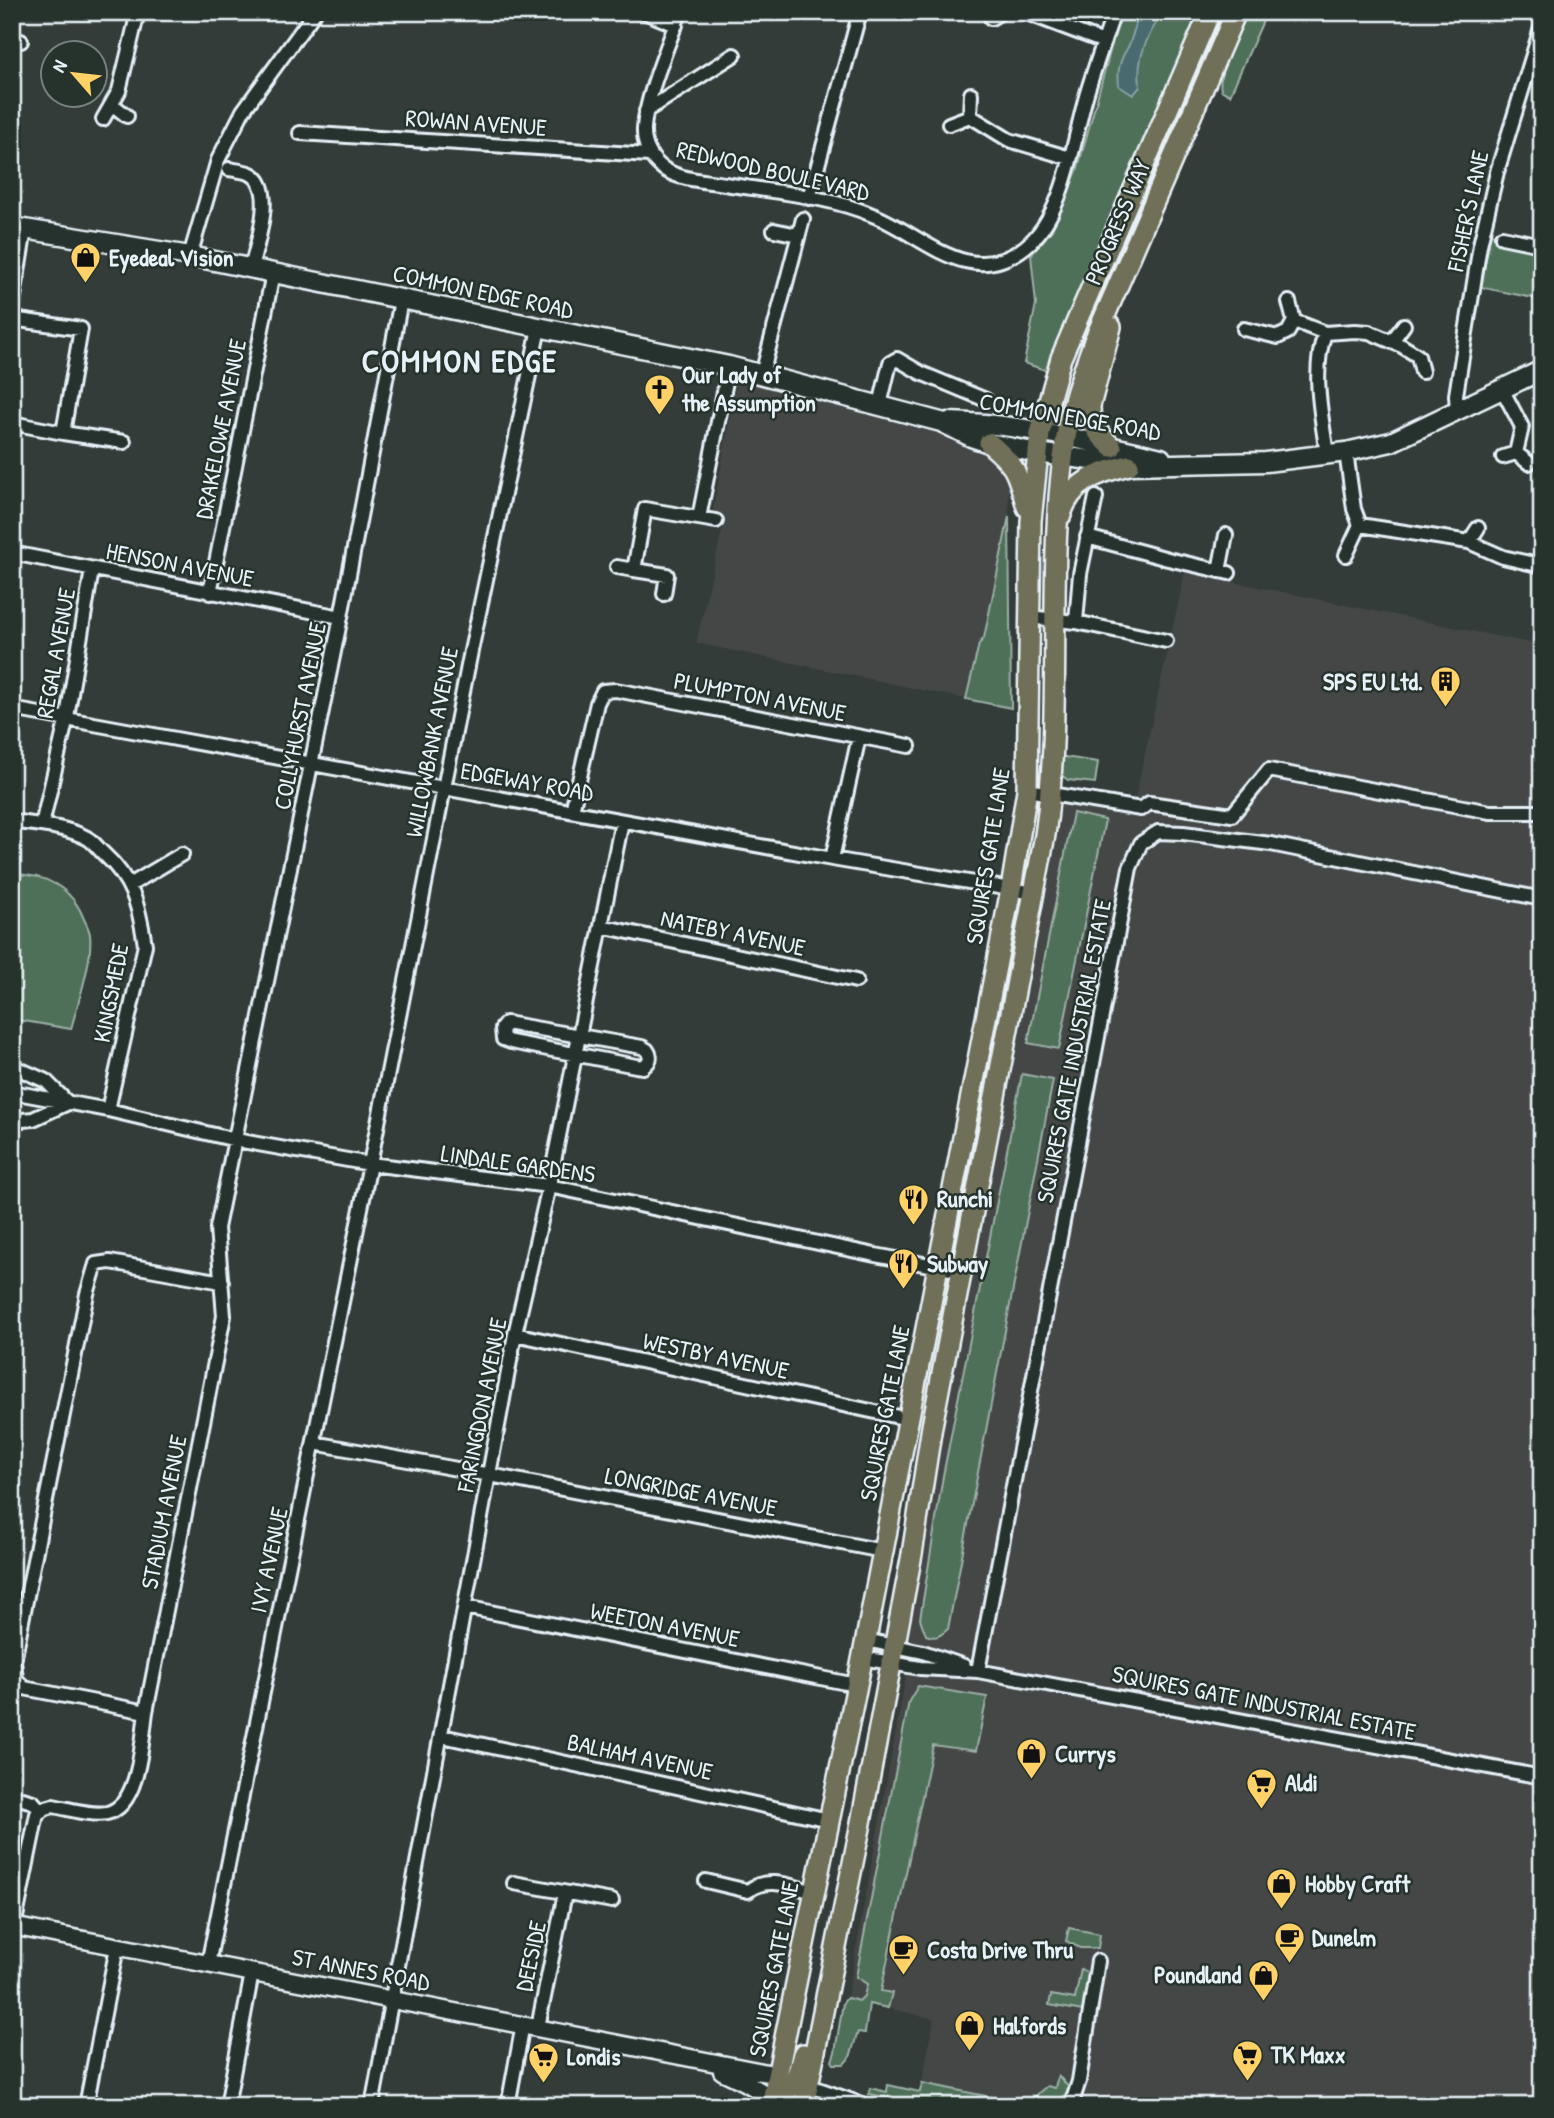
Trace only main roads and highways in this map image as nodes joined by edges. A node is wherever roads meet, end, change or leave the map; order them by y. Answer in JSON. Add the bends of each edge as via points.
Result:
{"nodes":[{"id":1,"x":1210,"y":12,"type":"edge"},
{"id":2,"x":1236,"y":12,"type":"edge"},
{"id":3,"x":19,"y":228,"type":"edge"},
{"id":4,"x":1113,"y":295,"type":"junction"},
{"id":5,"x":1542,"y":370,"type":"edge"},
{"id":6,"x":940,"y":422,"type":"junction"},
{"id":7,"x":1040,"y":433,"type":"junction"},
{"id":8,"x":989,"y":443,"type":"junction"},
{"id":9,"x":1065,"y":446,"type":"junction"},
{"id":10,"x":1112,"y":447,"type":"junction"},
{"id":11,"x":1037,"y":453,"type":"junction"},
{"id":12,"x":1191,"y":464,"type":"junction"},
{"id":13,"x":1129,"y":465,"type":"junction"},
{"id":14,"x":1031,"y":522,"type":"junction"},
{"id":15,"x":1057,"y":533,"type":"junction"},
{"id":16,"x":794,"y":2081,"type":"junction"},
{"id":17,"x":781,"y":2104,"type":"edge"},
{"id":18,"x":804,"y":2106,"type":"edge"}],
"edges":[{"from":1,"to":7,"type":"main road","name":"PROGRESS WAY","via":[[1061,358]]},
{"from":2,"to":4,"type":"main road","name":"PROGRESS WAY"},
{"from":3,"to":6,"type":"main road","name":"COMMON EDGE ROAD","via":[[190,256],[729,366]]},
{"from":4,"to":9,"type":"main road","name":"PROGRESS WAY","via":[[1078,386]]},
{"from":4,"to":10,"type":"main road","via":[[1112,324],[1090,406],[1097,433]]},
{"from":5,"to":12,"type":"main road","name":"COMMON EDGE ROAD","via":[[1391,442],[1266,462]]},
{"from":6,"to":7,"type":"main road","name":"COMMON EDGE ROAD","via":[[975,422]]},
{"from":6,"to":8,"type":"main road","name":"COMMON EDGE ROAD"},
{"from":7,"to":9,"type":"main road","name":"COMMON EDGE ROAD"},
{"from":7,"to":11,"type":"main road","name":"SQUIRES GATE LANE"},
{"from":8,"to":11,"type":"main road","name":"COMMON EDGE ROAD"},
{"from":8,"to":14,"type":"main road","via":[[1019,475]]},
{"from":9,"to":10,"type":"main road","name":"COMMON EDGE ROAD"},
{"from":9,"to":11,"type":"main road","name":"COMMON EDGE ROAD"},
{"from":9,"to":13,"type":"main road","name":"COMMON EDGE ROAD"},
{"from":9,"to":15,"type":"main road","name":"SQUIRES GATE LANE"},
{"from":10,"to":12,"type":"main road","name":"COMMON EDGE ROAD"},
{"from":11,"to":14,"type":"main road","name":"SQUIRES GATE LANE"},
{"from":12,"to":13,"type":"main road","name":"COMMON EDGE ROAD"},
{"from":13,"to":15,"type":"main road","via":[[1100,472],[1071,495]]},
{"from":14,"to":16,"type":"main road","name":"SQUIRES GATE LANE","via":[[1027,790],[939,1267],[814,1892]]},
{"from":15,"to":16,"type":"main road","name":"SQUIRES GATE LANE","via":[[1051,794],[865,1804],[833,1900]]},
{"from":16,"to":17,"type":"main road","name":"SQUIRES GATE LANE"},
{"from":16,"to":17,"type":"main road","via":[[799,2091]]},
{"from":16,"to":18,"type":"main road","name":"SQUIRES GATE LANE"}]}
